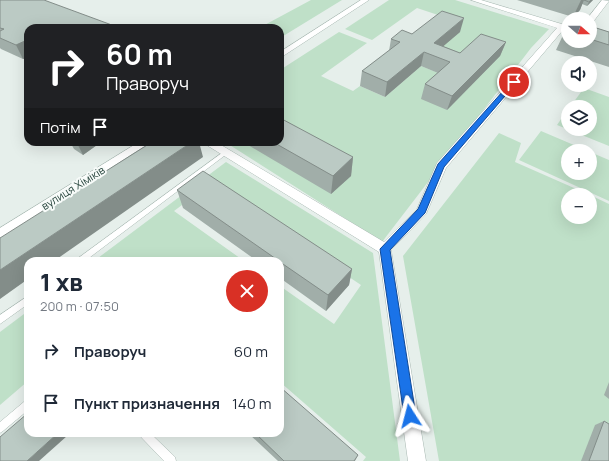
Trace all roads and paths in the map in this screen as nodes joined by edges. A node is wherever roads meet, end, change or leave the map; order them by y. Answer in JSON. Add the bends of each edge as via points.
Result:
{"nodes":[{"id":1,"x":366,"y":0,"type":"edge"},
{"id":2,"x":474,"y":0,"type":"edge"},
{"id":3,"x":606,"y":0,"type":"edge"},
{"id":4,"x":596,"y":12,"type":"edge"},
{"id":5,"x":561,"y":27,"type":"edge"},
{"id":6,"x":561,"y":32,"type":"edge"},
{"id":7,"x":284,"y":53,"type":"edge"},
{"id":8,"x":140,"y":146,"type":"edge"},
{"id":9,"x":216,"y":146,"type":"edge"},
{"id":10,"x":226,"y":152,"type":"junction"},
{"id":11,"x":0,"y":234,"type":"edge"},
{"id":12,"x":385,"y":249,"type":"junction"},
{"id":13,"x":85,"y":257,"type":"edge"},
{"id":14,"x":24,"y":303,"type":"edge"},
{"id":15,"x":0,"y":320,"type":"edge"},
{"id":16,"x":24,"y":407,"type":"edge"},
{"id":17,"x":0,"y":428,"type":"edge"},
{"id":18,"x":147,"y":437,"type":"edge"},
{"id":19,"x":171,"y":461,"type":"edge"},
{"id":20,"x":417,"y":461,"type":"edge"}],
"edges":[{"from":1,"to":7,"type":"street"},
{"from":2,"to":5,"type":"street"},
{"from":3,"to":4,"type":"street"},
{"from":6,"to":12,"type":"street","via":[[441,166],[422,211]]},
{"from":8,"to":11,"type":"street","name":"вулиця Хіміків"},
{"from":9,"to":10,"type":"street"},
{"from":10,"to":12,"type":"street"},
{"from":10,"to":13,"type":"lane"},
{"from":12,"to":20,"type":"street"},
{"from":14,"to":15,"type":"lane"},
{"from":16,"to":17,"type":"lane"},
{"from":18,"to":19,"type":"lane"}]}
